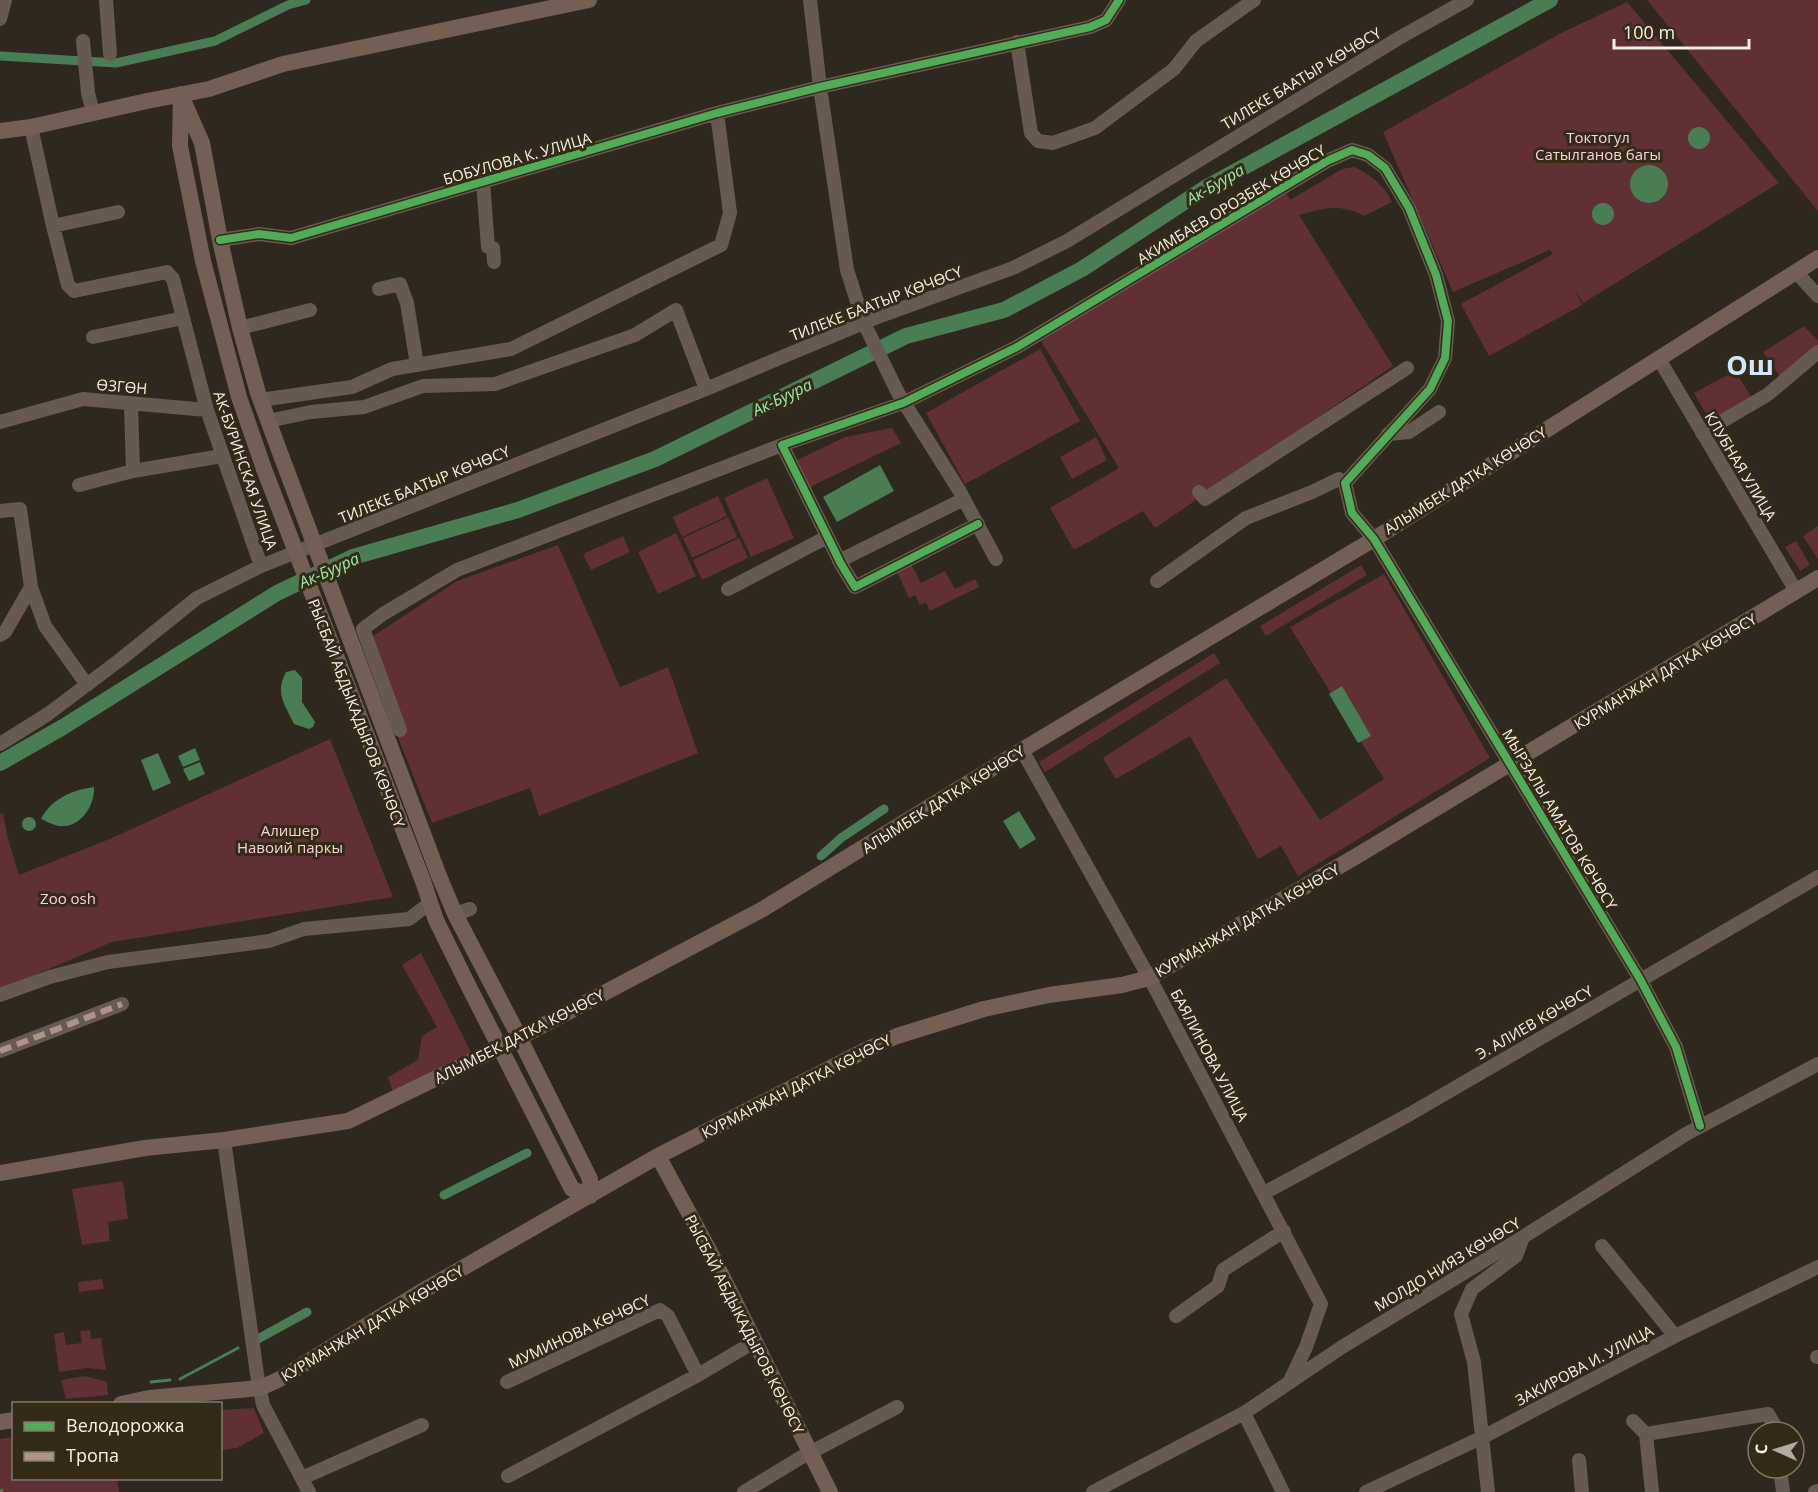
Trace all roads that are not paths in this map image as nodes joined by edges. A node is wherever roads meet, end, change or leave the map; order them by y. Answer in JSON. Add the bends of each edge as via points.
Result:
{"nodes":[{"id":1,"x":5,"y":0,"type":"edge"},
{"id":2,"x":106,"y":0,"type":"edge"},
{"id":3,"x":589,"y":0,"type":"edge"},
{"id":4,"x":810,"y":0,"type":"edge"},
{"id":5,"x":1119,"y":0,"type":"edge"},
{"id":6,"x":1254,"y":0,"type":"edge"},
{"id":7,"x":1462,"y":1,"type":"edge"},
{"id":8,"x":0,"y":20,"type":"edge"},
{"id":9,"x":83,"y":41,"type":"dead end"},
{"id":10,"x":1017,"y":42,"type":"junction"},
{"id":11,"x":110,"y":54,"type":"dead end"},
{"id":12,"x":820,"y":87,"type":"junction"},
{"id":13,"x":180,"y":94,"type":"junction"},
{"id":14,"x":93,"y":112,"type":"junction"},
{"id":15,"x":717,"y":114,"type":"junction"},
{"id":16,"x":31,"y":127,"type":"junction"},
{"id":17,"x":0,"y":131,"type":"edge"},
{"id":18,"x":483,"y":182,"type":"junction"},
{"id":19,"x":118,"y":212,"type":"dead end"},
{"id":20,"x":53,"y":226,"type":"junction"},
{"id":21,"x":220,"y":240,"type":"junction"},
{"id":22,"x":1818,"y":258,"type":"edge"},
{"id":23,"x":494,"y":262,"type":"dead end"},
{"id":24,"x":1796,"y":272,"type":"junction"},
{"id":25,"x":379,"y":289,"type":"dead end"},
{"id":26,"x":1818,"y":296,"type":"edge"},
{"id":27,"x":310,"y":310,"type":"dead end"},
{"id":28,"x":183,"y":318,"type":"junction"},
{"id":29,"x":864,"y":323,"type":"junction"},
{"id":30,"x":240,"y":328,"type":"junction"},
{"id":31,"x":93,"y":337,"type":"dead end"},
{"id":32,"x":1818,"y":352,"type":"edge"},
{"id":33,"x":1659,"y":359,"type":"junction"},
{"id":34,"x":417,"y":365,"type":"junction"},
{"id":35,"x":1407,"y":368,"type":"dead end"},
{"id":36,"x":706,"y":389,"type":"junction"},
{"id":37,"x":260,"y":400,"type":"junction"},
{"id":38,"x":903,"y":403,"type":"junction"},
{"id":39,"x":131,"y":404,"type":"junction"},
{"id":40,"x":207,"y":410,"type":"junction"},
{"id":41,"x":1439,"y":412,"type":"dead end"},
{"id":42,"x":268,"y":421,"type":"junction"},
{"id":43,"x":0,"y":422,"type":"edge"},
{"id":44,"x":1702,"y":433,"type":"junction"},
{"id":45,"x":1388,"y":434,"type":"junction"},
{"id":46,"x":782,"y":445,"type":"junction"},
{"id":47,"x":222,"y":456,"type":"junction"},
{"id":48,"x":133,"y":471,"type":"junction"},
{"id":49,"x":1345,"y":483,"type":"junction"},
{"id":50,"x":79,"y":485,"type":"dead end"},
{"id":51,"x":1199,"y":492,"type":"dead end"},
{"id":52,"x":964,"y":499,"type":"junction"},
{"id":53,"x":0,"y":512,"type":"edge"},
{"id":54,"x":978,"y":524,"type":"junction"},
{"id":55,"x":827,"y":537,"type":"junction"},
{"id":56,"x":1374,"y":538,"type":"junction"},
{"id":57,"x":996,"y":559,"type":"dead end"},
{"id":58,"x":839,"y":561,"type":"junction"},
{"id":59,"x":261,"y":566,"type":"junction"},
{"id":60,"x":1818,"y":578,"type":"edge"},
{"id":61,"x":1157,"y":581,"type":"dead end"},
{"id":62,"x":31,"y":587,"type":"junction"},
{"id":63,"x":728,"y":589,"type":"dead end"},
{"id":64,"x":1796,"y":591,"type":"junction"},
{"id":65,"x":0,"y":635,"type":"edge"},
{"id":66,"x":87,"y":685,"type":"junction"},
{"id":67,"x":400,"y":730,"type":"dead end"},
{"id":68,"x":0,"y":744,"type":"edge"},
{"id":69,"x":1022,"y":750,"type":"junction"},
{"id":70,"x":1512,"y":764,"type":"junction"},
{"id":71,"x":1818,"y":877,"type":"edge"},
{"id":72,"x":430,"y":903,"type":"junction"},
{"id":73,"x":1149,"y":978,"type":"junction"},
{"id":74,"x":1640,"y":979,"type":"junction"},
{"id":75,"x":0,"y":995,"type":"edge"},
{"id":76,"x":122,"y":1004,"type":"dead end"},
{"id":77,"x":519,"y":1038,"type":"junction"},
{"id":78,"x":499,"y":1047,"type":"junction"},
{"id":79,"x":0,"y":1051,"type":"edge"},
{"id":80,"x":1818,"y":1064,"type":"edge"},
{"id":81,"x":1700,"y":1126,"type":"junction"},
{"id":82,"x":224,"y":1140,"type":"junction"},
{"id":83,"x":658,"y":1156,"type":"junction"},
{"id":84,"x":0,"y":1173,"type":"edge"},
{"id":85,"x":1264,"y":1193,"type":"junction"},
{"id":86,"x":590,"y":1196,"type":"junction"},
{"id":87,"x":1284,"y":1232,"type":"junction"},
{"id":88,"x":1523,"y":1237,"type":"junction"},
{"id":89,"x":1602,"y":1246,"type":"dead end"},
{"id":90,"x":1818,"y":1267,"type":"edge"},
{"id":91,"x":1176,"y":1316,"type":"dead end"},
{"id":92,"x":1675,"y":1336,"type":"junction"},
{"id":93,"x":754,"y":1342,"type":"junction"},
{"id":94,"x":698,"y":1375,"type":"junction"},
{"id":95,"x":507,"y":1382,"type":"dead end"},
{"id":96,"x":1288,"y":1383,"type":"junction"},
{"id":97,"x":260,"y":1388,"type":"junction"},
{"id":98,"x":130,"y":1402,"type":"edge"},
{"id":99,"x":897,"y":1407,"type":"dead end"},
{"id":100,"x":1244,"y":1413,"type":"junction"},
{"id":101,"x":1772,"y":1420,"type":"edge"},
{"id":102,"x":1633,"y":1421,"type":"dead end"},
{"id":103,"x":422,"y":1425,"type":"dead end"},
{"id":104,"x":1646,"y":1434,"type":"junction"},
{"id":105,"x":1483,"y":1437,"type":"junction"},
{"id":106,"x":810,"y":1453,"type":"junction"},
{"id":107,"x":1579,"y":1460,"type":"dead end"},
{"id":108,"x":508,"y":1476,"type":"dead end"},
{"id":109,"x":302,"y":1478,"type":"junction"},
{"id":110,"x":309,"y":1492,"type":"edge"},
{"id":111,"x":744,"y":1492,"type":"edge"},
{"id":112,"x":830,"y":1492,"type":"edge"},
{"id":113,"x":1093,"y":1492,"type":"edge"},
{"id":114,"x":1283,"y":1492,"type":"edge"},
{"id":115,"x":1366,"y":1492,"type":"edge"},
{"id":116,"x":1488,"y":1492,"type":"edge"},
{"id":117,"x":1582,"y":1492,"type":"edge"},
{"id":118,"x":1652,"y":1492,"type":"edge"}],
"edges":[{"from":1,"to":8,"type":"street"},
{"from":2,"to":11,"type":"street"},
{"from":3,"to":13,"type":"main road","via":[[283,63],[230,83]]},
{"from":4,"to":12,"type":"street"},
{"from":5,"to":10,"type":"street","name":"БОБУЛОВА К. УЛИЦА","via":[[1102,22],[1090,27]]},
{"from":6,"to":10,"type":"street","via":[[1196,41],[1174,69],[1095,128],[1053,142],[1038,141],[1031,133]]},
{"from":7,"to":29,"type":"street","name":"ТИЛЕКЕ БААТЫР КӨЧӨСҮ","via":[[1067,241],[1013,268]]},
{"from":9,"to":14,"type":"street"},
{"from":10,"to":12,"type":"street","name":"БОБУЛОВА К. УЛИЦА"},
{"from":12,"to":15,"type":"street","name":"БОБУЛОВА К. УЛИЦА"},
{"from":12,"to":29,"type":"street","via":[[847,270]]},
{"from":13,"to":14,"type":"main road"},
{"from":13,"to":21,"type":"main road","name":"РЫСБАЙ АБДЫКАДЫРОВ КӨЧӨСҮ","via":[[202,143]]},
{"from":13,"to":72,"type":"main road","name":"РЫСБАЙ АБДЫКАДЫРОВ КӨЧӨСҮ","bridge":true,"via":[[180,146],[203,261],[239,397]]},
{"from":14,"to":16,"type":"main road"},
{"from":15,"to":18,"type":"street","name":"БОБУЛОВА К. УЛИЦА"},
{"from":15,"to":34,"type":"street","via":[[729,213],[721,245],[511,349]]},
{"from":16,"to":17,"type":"main road"},
{"from":16,"to":20,"type":"street"},
{"from":18,"to":21,"type":"street","name":"БОБУЛОВА К. УЛИЦА","via":[[291,238],[259,234]]},
{"from":18,"to":23,"type":"street","via":[[488,247],[492,248]]},
{"from":19,"to":20,"type":"street"},
{"from":20,"to":28,"type":"street","name":"АК-БУРИНСКАЯ УЛИЦА","via":[[68,285],[74,291],[167,273],[173,279]]},
{"from":21,"to":30,"type":"main road","name":"РЫСБАЙ АБДЫКАДЫРОВ КӨЧӨСҮ"},
{"from":22,"to":24,"type":"main road","name":"АЛЫМБЕК ДАТКА КӨЧӨСҮ"},
{"from":24,"to":26,"type":"street"},
{"from":24,"to":33,"type":"main road","name":"АЛЫМБЕК ДАТКА КӨЧӨСҮ"},
{"from":25,"to":34,"type":"street","via":[[400,284]]},
{"from":27,"to":30,"type":"street"},
{"from":28,"to":31,"type":"street"},
{"from":28,"to":40,"type":"street","name":"АК-БУРИНСКАЯ УЛИЦА"},
{"from":29,"to":36,"type":"street","name":"ТИЛЕКЕ БААТЫР КӨЧӨСҮ"},
{"from":29,"to":38,"type":"street"},
{"from":30,"to":37,"type":"main road","name":"РЫСБАЙ АБДЫКАДЫРОВ КӨЧӨСҮ"},
{"from":32,"to":44,"type":"street","via":[[1767,396]]},
{"from":33,"to":44,"type":"street","name":"КЛУБНАЯ УЛИЦА"},
{"from":33,"to":56,"type":"main road","name":"АЛЫМБЕК ДАТКА КӨЧӨСҮ"},
{"from":34,"to":37,"type":"street","via":[[392,369],[352,387]]},
{"from":35,"to":51,"type":"street","via":[[1204,499]]},
{"from":36,"to":42,"type":"street","via":[[676,310],[635,334],[495,384],[423,386],[364,407]]},
{"from":36,"to":59,"type":"street","name":"ТИЛЕКЕ БААТЫР КӨЧӨСҮ"},
{"from":37,"to":42,"type":"main road","name":"РЫСБАЙ АБДЫКАДЫРОВ КӨЧӨСҮ"},
{"from":38,"to":45,"type":"street","name":"АКИМБАЕВ ОРОЗБЕК КӨЧӨСҮ","via":[[1017,347],[1352,150],[1368,155],[1385,168],[1409,208],[1436,275],[1448,321],[1445,358],[1436,378]]},
{"from":38,"to":46,"type":"street"},
{"from":38,"to":52,"type":"street"},
{"from":39,"to":40,"type":"street","name":"ӨЗГӨН"},
{"from":39,"to":43,"type":"street","name":"ӨЗГӨН","via":[[83,399]]},
{"from":39,"to":48,"type":"street"},
{"from":40,"to":47,"type":"street","name":"АК-БУРИНСКАЯ УЛИЦА"},
{"from":41,"to":45,"type":"street","via":[[1409,432]]},
{"from":42,"to":77,"type":"main road","name":"РЫСБАЙ АБДЫКАДЫРОВ КӨЧӨСҮ","bridge":true,"via":[[439,876],[463,912]]},
{"from":44,"to":64,"type":"street","name":"КЛУБНАЯ УЛИЦА"},
{"from":45,"to":49,"type":"street","name":"АКИМБАЕВ ОРОЗБЕК КӨЧӨСҮ"},
{"from":46,"to":55,"type":"street"},
{"from":46,"to":67,"type":"street","via":[[457,570],[383,614],[363,629]]},
{"from":47,"to":48,"type":"street"},
{"from":47,"to":59,"type":"street","name":"АК-БУРИНСКАЯ УЛИЦА"},
{"from":48,"to":50,"type":"street"},
{"from":49,"to":56,"type":"street","via":[[1352,513]]},
{"from":49,"to":61,"type":"street","via":[[1339,479],[1246,518]]},
{"from":52,"to":54,"type":"street"},
{"from":52,"to":58,"type":"street"},
{"from":53,"to":62,"type":"street","via":[[20,509]]},
{"from":54,"to":57,"type":"street"},
{"from":54,"to":58,"type":"street","via":[[855,587]]},
{"from":55,"to":58,"type":"street"},
{"from":55,"to":63,"type":"street"},
{"from":56,"to":69,"type":"main road","name":"АЛЫМБЕК ДАТКА КӨЧӨСҮ"},
{"from":56,"to":70,"type":"street","name":"МЫРЗАЛЫ АМАТОВ КӨЧӨСҮ"},
{"from":59,"to":66,"type":"street","name":"АК-БУРИНСКАЯ УЛИЦА","via":[[197,598]]},
{"from":60,"to":64,"type":"main road","name":"КУРМАНЖАН ДАТКА КӨЧӨСҮ"},
{"from":62,"to":65,"type":"street"},
{"from":62,"to":66,"type":"street","via":[[45,626]]},
{"from":64,"to":70,"type":"main road","name":"КУРМАНЖАН ДАТКА КӨЧӨСҮ"},
{"from":66,"to":68,"type":"street","name":"АК-БУРИНСКАЯ УЛИЦА"},
{"from":69,"to":73,"type":"street","name":"БАЯЛИНОВА УЛИЦА"},
{"from":69,"to":77,"type":"main road","name":"АЛЫМБЕК ДАТКА КӨЧӨСҮ","via":[[764,909]]},
{"from":70,"to":73,"type":"main road","name":"КУРМАНЖАН ДАТКА КӨЧӨСҮ"},
{"from":70,"to":74,"type":"street","name":"МЫРЗАЛЫ АМАТОВ КӨЧӨСҮ"},
{"from":71,"to":74,"type":"street","name":"Э. АЛИЕВ КӨЧӨСҮ"},
{"from":72,"to":75,"type":"street","via":[[410,919],[304,929],[269,941],[108,962],[50,976]]},
{"from":72,"to":78,"type":"main road","name":"РЫСБАЙ АБДЫКАДЫРОВ КӨЧӨСҮ"},
{"from":73,"to":83,"type":"main road","name":"КУРМАНЖАН ДАТКА КӨЧӨСҮ","via":[[984,1009],[897,1036]]},
{"from":73,"to":85,"type":"street","name":"БАЯЛИНОВА УЛИЦА"},
{"from":74,"to":81,"type":"street","name":"МЫРЗАЛЫ АМАТОВ КӨЧӨСҮ","via":[[1676,1047]]},
{"from":74,"to":85,"type":"street","name":"Э. АЛИЕВ КӨЧӨСҮ","via":[[1410,1114]]},
{"from":76,"to":79,"type":"street"},
{"from":77,"to":78,"type":"main road","name":"АЛЫМБЕК ДАТКА КӨЧӨСҮ"},
{"from":77,"to":86,"type":"main road","via":[[590,1179]]},
{"from":78,"to":82,"type":"main road","name":"АЛЫМБЕК ДАТКА КӨЧӨСҮ","via":[[348,1121]]},
{"from":78,"to":86,"type":"main road","name":"РЫСБАЙ АБДЫКАДЫРОВ КӨЧӨСҮ","via":[[572,1190]]},
{"from":80,"to":81,"type":"street","name":"МОЛДО НИЯЗ КӨЧӨСҮ"},
{"from":81,"to":88,"type":"street","name":"МОЛДО НИЯЗ КӨЧӨСҮ"},
{"from":82,"to":84,"type":"main road","name":"АЛЫМБЕК ДАТКА КӨЧӨСҮ","via":[[145,1148]]},
{"from":82,"to":97,"type":"street"},
{"from":83,"to":86,"type":"main road","name":"КУРМАНЖАН ДАТКА КӨЧӨСҮ"},
{"from":83,"to":93,"type":"main road","name":"РЫСБАЙ АБДЫКАДЫРОВ КӨЧӨСҮ"},
{"from":85,"to":87,"type":"street","name":"БАЯЛИНОВА УЛИЦА"},
{"from":86,"to":97,"type":"main road","name":"КУРМАНЖАН ДАТКА КӨЧӨСҮ"},
{"from":87,"to":91,"type":"street","via":[[1223,1270],[1218,1286]]},
{"from":87,"to":96,"type":"street","name":"БАЯЛИНОВА УЛИЦА","via":[[1321,1304]]},
{"from":88,"to":96,"type":"street","name":"МОЛДО НИЯЗ КӨЧӨСҮ"},
{"from":88,"to":105,"type":"street","via":[[1516,1256],[1472,1288],[1461,1314],[1474,1362]]},
{"from":89,"to":92,"type":"street"},
{"from":90,"to":92,"type":"street","name":"ЗАКИРОВА И. УЛИЦА"},
{"from":92,"to":105,"type":"street","name":"ЗАКИРОВА И. УЛИЦА"},
{"from":93,"to":94,"type":"street"},
{"from":93,"to":106,"type":"main road","name":"РЫСБАЙ АБДЫКАДЫРОВ КӨЧӨСҮ"},
{"from":94,"to":95,"type":"street","name":"МУМИНОВА КӨЧӨСҮ","via":[[668,1316],[660,1310]]},
{"from":94,"to":108,"type":"street"},
{"from":96,"to":100,"type":"street","name":"МОЛДО НИЯЗ КӨЧӨСҮ"},
{"from":97,"to":98,"type":"main road","name":"КУРМАНЖАН ДАТКА КӨЧӨСҮ"},
{"from":97,"to":109,"type":"street","via":[[263,1405]]},
{"from":99,"to":106,"type":"street"},
{"from":100,"to":113,"type":"street","name":"МОЛДО НИЯЗ КӨЧӨСҮ"},
{"from":100,"to":114,"type":"street"},
{"from":101,"to":104,"type":"street","via":[[1768,1414]]},
{"from":102,"to":104,"type":"street"},
{"from":103,"to":109,"type":"street"},
{"from":104,"to":118,"type":"street"},
{"from":105,"to":115,"type":"street","name":"ЗАКИРОВА И. УЛИЦА"},
{"from":105,"to":116,"type":"street"},
{"from":106,"to":111,"type":"street"},
{"from":106,"to":112,"type":"main road","name":"РЫСБАЙ АБДЫКАДЫРОВ КӨЧӨСҮ"},
{"from":107,"to":117,"type":"street"},
{"from":109,"to":110,"type":"street"}]}
